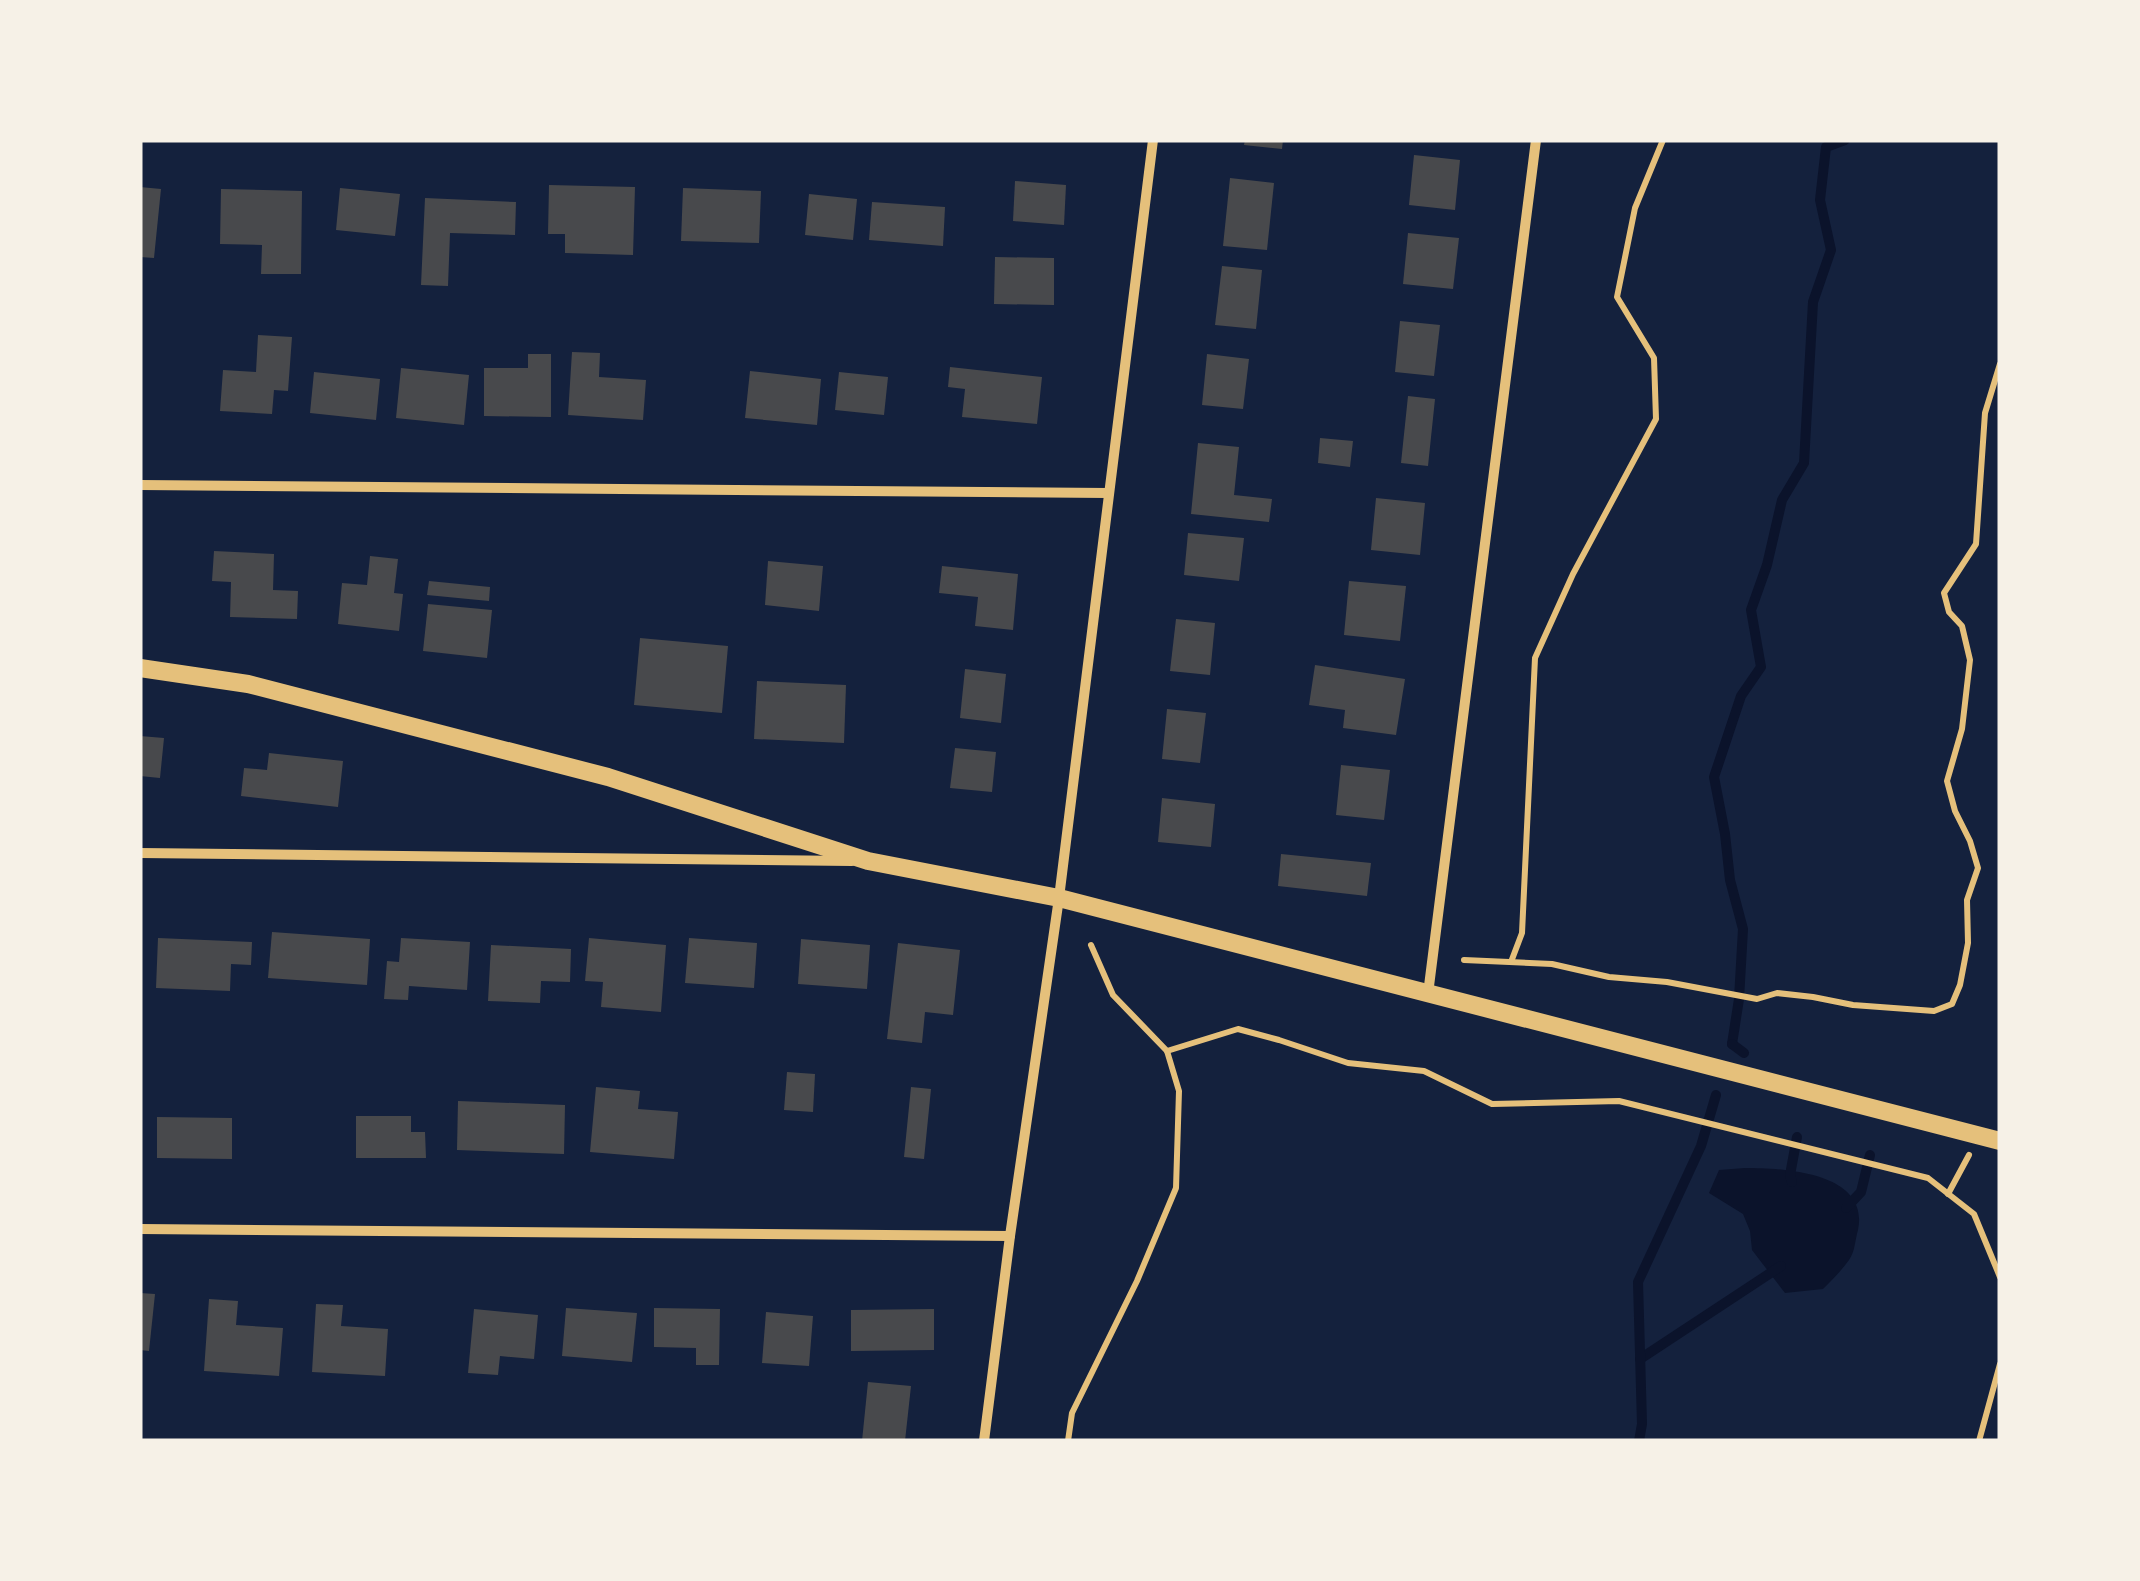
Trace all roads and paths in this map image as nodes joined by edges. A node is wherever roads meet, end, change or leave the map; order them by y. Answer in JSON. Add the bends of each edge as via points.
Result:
{"nodes":[{"id":1,"x":1153,"y":140,"type":"edge"},
{"id":2,"x":1536,"y":140,"type":"edge"},
{"id":3,"x":1663,"y":140,"type":"edge"},
{"id":4,"x":2000,"y":364,"type":"edge"},
{"id":5,"x":140,"y":485,"type":"edge"},
{"id":6,"x":1108,"y":493,"type":"junction"},
{"id":7,"x":140,"y":668,"type":"edge"},
{"id":8,"x":140,"y":853,"type":"edge"},
{"id":9,"x":868,"y":861,"type":"junction"},
{"id":10,"x":1059,"y":898,"type":"junction"},
{"id":11,"x":1091,"y":945,"type":"dead end"},
{"id":12,"x":1464,"y":960,"type":"dead end"},
{"id":13,"x":1511,"y":962,"type":"junction"},
{"id":14,"x":1428,"y":994,"type":"junction"},
{"id":15,"x":1167,"y":1051,"type":"junction"},
{"id":16,"x":1979,"y":1136,"type":"junction"},
{"id":17,"x":2000,"y":1141,"type":"edge"},
{"id":18,"x":1948,"y":1194,"type":"junction"},
{"id":19,"x":140,"y":1228,"type":"edge"},
{"id":20,"x":1010,"y":1236,"type":"junction"},
{"id":21,"x":2000,"y":1277,"type":"edge"},
{"id":22,"x":2000,"y":1364,"type":"edge"},
{"id":23,"x":984,"y":1441,"type":"edge"},
{"id":24,"x":1068,"y":1441,"type":"edge"},
{"id":25,"x":1979,"y":1441,"type":"edge"}],
"edges":[{"from":1,"to":6,"type":"street"},
{"from":2,"to":14,"type":"street"},
{"from":3,"to":13,"type":"path","via":[[1635,208],[1617,297],[1654,358],[1656,419],[1535,658],[1522,933]]},
{"from":4,"to":13,"type":"path","via":[[1985,413],[1976,544],[1944,593],[1970,660],[1947,781],[1978,868],[1952,1004],[1934,1011],[1777,993],[1757,999]]},
{"from":5,"to":6,"type":"street"},
{"from":6,"to":10,"type":"street"},
{"from":7,"to":9,"type":"street","via":[[248,684],[608,778]]},
{"from":8,"to":9,"type":"street"},
{"from":9,"to":10,"type":"street"},
{"from":10,"to":14,"type":"street"},
{"from":10,"to":20,"type":"street"},
{"from":11,"to":15,"type":"path","via":[[1113,994]]},
{"from":12,"to":13,"type":"path"},
{"from":14,"to":16,"type":"street"},
{"from":15,"to":18,"type":"path","via":[[1238,1030],[1348,1063],[1424,1071],[1492,1104],[1620,1100],[1928,1178]]},
{"from":15,"to":24,"type":"path","via":[[1179,1091],[1176,1188],[1072,1413]]},
{"from":16,"to":17,"type":"street"},
{"from":16,"to":18,"type":"path"},
{"from":18,"to":21,"type":"path","via":[[1974,1214]]},
{"from":19,"to":20,"type":"street"},
{"from":20,"to":23,"type":"street"},
{"from":22,"to":25,"type":"path"}]}
